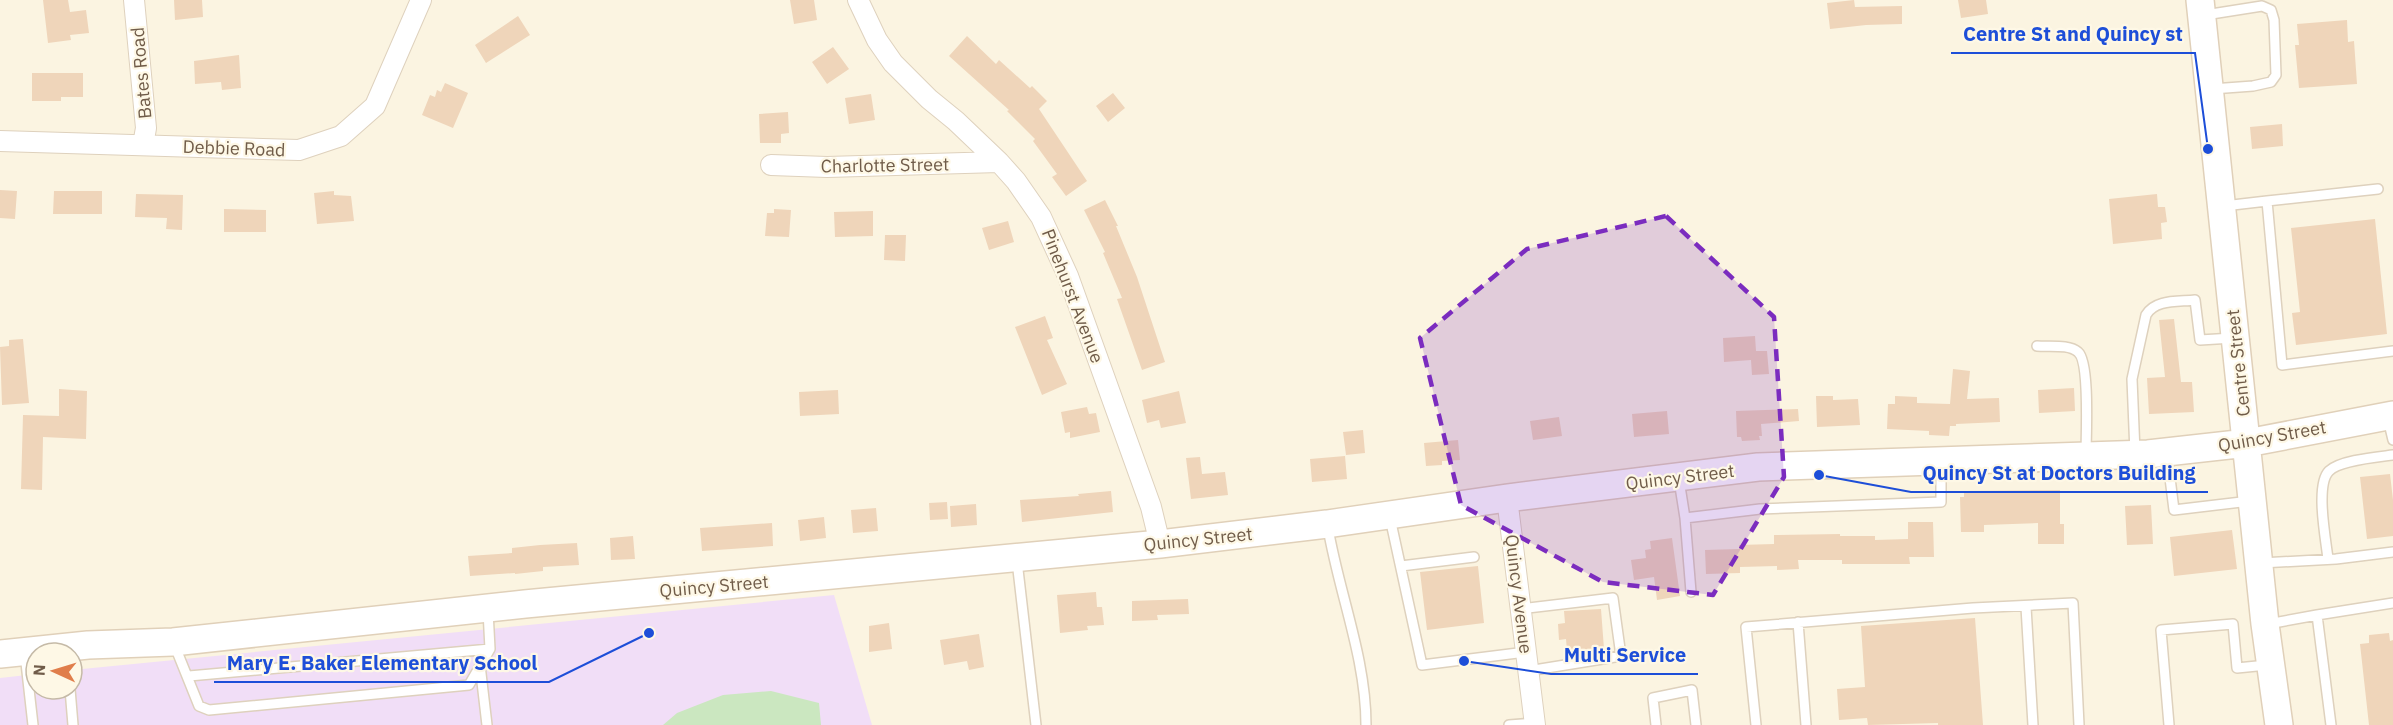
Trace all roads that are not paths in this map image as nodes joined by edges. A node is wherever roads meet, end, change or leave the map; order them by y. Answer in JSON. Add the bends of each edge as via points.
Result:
{"nodes":[{"id":1,"x":134,"y":0,"type":"edge"},
{"id":2,"x":421,"y":0,"type":"edge"},
{"id":3,"x":858,"y":0,"type":"edge"},
{"id":4,"x":2201,"y":8,"type":"edge"},
{"id":5,"x":2209,"y":89,"type":"junction"},
{"id":6,"x":0,"y":141,"type":"edge"},
{"id":7,"x":143,"y":145,"type":"junction"},
{"id":8,"x":999,"y":162,"type":"junction"},
{"id":9,"x":771,"y":165,"type":"dead end"},
{"id":10,"x":2378,"y":189,"type":"dead end"},
{"id":11,"x":2267,"y":201,"type":"junction"},
{"id":12,"x":2222,"y":207,"type":"junction"},
{"id":13,"x":2235,"y":338,"type":"junction"},
{"id":14,"x":2037,"y":346,"type":"dead end"},
{"id":15,"x":2393,"y":351,"type":"edge"},
{"id":16,"x":2391,"y":423,"type":"edge"},
{"id":17,"x":2247,"y":443,"type":"junction"},
{"id":18,"x":2167,"y":452,"type":"junction"},
{"id":19,"x":2135,"y":454,"type":"junction"},
{"id":20,"x":2393,"y":455,"type":"edge"},
{"id":21,"x":2086,"y":456,"type":"junction"},
{"id":22,"x":1941,"y":460,"type":"junction"},
{"id":23,"x":1678,"y":477,"type":"junction"},
{"id":24,"x":1507,"y":498,"type":"junction"},
{"id":25,"x":2252,"y":501,"type":"junction"},
{"id":26,"x":1390,"y":515,"type":"junction"},
{"id":27,"x":1685,"y":518,"type":"junction"},
{"id":28,"x":1327,"y":524,"type":"junction"},
{"id":29,"x":1160,"y":544,"type":"junction"},
{"id":30,"x":2393,"y":552,"type":"edge"},
{"id":31,"x":1474,"y":557,"type":"dead end"},
{"id":32,"x":1017,"y":558,"type":"junction"},
{"id":33,"x":2328,"y":559,"type":"junction"},
{"id":34,"x":2259,"y":563,"type":"junction"},
{"id":35,"x":1401,"y":566,"type":"junction"},
{"id":36,"x":1691,"y":592,"type":"dead end"},
{"id":37,"x":2393,"y":603,"type":"edge"},
{"id":38,"x":2026,"y":607,"type":"junction"},
{"id":39,"x":488,"y":608,"type":"junction"},
{"id":40,"x":1521,"y":609,"type":"junction"},
{"id":41,"x":2317,"y":615,"type":"junction"},
{"id":42,"x":1798,"y":622,"type":"junction"},
{"id":43,"x":2265,"y":624,"type":"junction"},
{"id":44,"x":173,"y":642,"type":"junction"},
{"id":45,"x":84,"y":649,"type":"edge"},
{"id":46,"x":490,"y":649,"type":"junction"},
{"id":47,"x":12,"y":652,"type":"edge"},
{"id":48,"x":1527,"y":662,"type":"junction"},
{"id":49,"x":2270,"y":664,"type":"junction"},
{"id":50,"x":480,"y":665,"type":"junction"},
{"id":51,"x":189,"y":676,"type":"junction"},
{"id":52,"x":71,"y":701,"type":"edge"},
{"id":53,"x":1534,"y":724,"type":"edge"},
{"id":54,"x":33,"y":725,"type":"edge"},
{"id":55,"x":73,"y":725,"type":"edge"},
{"id":56,"x":487,"y":725,"type":"edge"},
{"id":57,"x":1036,"y":725,"type":"edge"},
{"id":58,"x":1366,"y":725,"type":"edge"},
{"id":59,"x":1509,"y":725,"type":"edge"},
{"id":60,"x":1656,"y":725,"type":"edge"},
{"id":61,"x":1696,"y":725,"type":"edge"},
{"id":62,"x":1756,"y":725,"type":"edge"},
{"id":63,"x":1806,"y":725,"type":"edge"},
{"id":64,"x":2033,"y":725,"type":"edge"},
{"id":65,"x":2079,"y":725,"type":"edge"},
{"id":66,"x":2169,"y":725,"type":"edge"},
{"id":67,"x":2279,"y":725,"type":"edge"},
{"id":68,"x":2331,"y":725,"type":"edge"}],
"edges":[{"from":1,"to":7,"type":"street","name":"Bates Road","via":[[146,128]]},
{"from":2,"to":7,"type":"street","name":"Debbie Road","via":[[375,106],[341,136],[299,150]]},
{"from":3,"to":8,"type":"street","name":"Pinehurst Avenue","via":[[893,63]]},
{"from":4,"to":5,"type":"main road","name":"Centre Street"},
{"from":4,"to":5,"type":"lane","via":[[2262,6],[2271,10],[2274,20],[2276,75],[2271,82]]},
{"from":5,"to":12,"type":"main road","name":"Centre Street"},
{"from":6,"to":7,"type":"street","name":"Debbie Road"},
{"from":8,"to":9,"type":"street","name":"Charlotte Street"},
{"from":8,"to":29,"type":"street","name":"Pinehurst Avenue","via":[[1030,199],[1059,254],[1151,507]]},
{"from":10,"to":11,"type":"lane"},
{"from":11,"to":12,"type":"lane"},
{"from":11,"to":15,"type":"lane","via":[[2282,365]]},
{"from":12,"to":13,"type":"main road","name":"Centre Street"},
{"from":13,"to":17,"type":"main road","name":"Centre Street"},
{"from":13,"to":19,"type":"lane","via":[[2200,340],[2195,300],[2150,308],[2132,379]]},
{"from":14,"to":21,"type":"lane","via":[[2071,348],[2080,353],[2086,382]]},
{"from":16,"to":17,"type":"main road","name":"Quincy Street"},
{"from":17,"to":18,"type":"main road","name":"Quincy Street"},
{"from":17,"to":25,"type":"main road","name":"Centre Street"},
{"from":18,"to":19,"type":"main road","name":"Quincy Street"},
{"from":18,"to":25,"type":"lane","via":[[2174,510]]},
{"from":19,"to":21,"type":"main road","name":"Quincy Street"},
{"from":20,"to":33,"type":"lane","via":[[2341,465],[2325,477]]},
{"from":21,"to":22,"type":"main road","name":"Quincy Street"},
{"from":22,"to":23,"type":"main road","name":"Quincy Street","via":[[1767,467]]},
{"from":22,"to":27,"type":"lane","via":[[1941,502],[1760,509]]},
{"from":23,"to":24,"type":"main road","name":"Quincy Street"},
{"from":23,"to":27,"type":"lane"},
{"from":24,"to":26,"type":"main road","name":"Quincy Street"},
{"from":24,"to":40,"type":"street","name":"Quincy Avenue"},
{"from":25,"to":34,"type":"main road","name":"Centre Street"},
{"from":26,"to":28,"type":"main road","name":"Quincy Street"},
{"from":26,"to":35,"type":"lane"},
{"from":27,"to":36,"type":"lane"},
{"from":28,"to":29,"type":"main road","name":"Quincy Street"},
{"from":28,"to":58,"type":"lane","via":[[1361,669]]},
{"from":29,"to":32,"type":"main road","name":"Quincy Street"},
{"from":30,"to":33,"type":"lane"},
{"from":31,"to":35,"type":"lane"},
{"from":32,"to":39,"type":"main road","name":"Quincy Street"},
{"from":32,"to":57,"type":"lane"},
{"from":33,"to":34,"type":"lane"},
{"from":34,"to":43,"type":"main road","name":"Centre Street"},
{"from":35,"to":48,"type":"lane","via":[[1422,665]]},
{"from":37,"to":41,"type":"lane"},
{"from":38,"to":42,"type":"lane"},
{"from":38,"to":64,"type":"lane"},
{"from":38,"to":65,"type":"lane","via":[[2073,603]]},
{"from":39,"to":44,"type":"main road","name":"Quincy Street"},
{"from":39,"to":46,"type":"lane"},
{"from":40,"to":48,"type":"street","name":"Quincy Avenue"},
{"from":40,"to":48,"type":"lane","via":[[1613,598],[1621,656]]},
{"from":41,"to":43,"type":"lane"},
{"from":41,"to":68,"type":"lane"},
{"from":42,"to":62,"type":"lane","via":[[1746,627]]},
{"from":42,"to":63,"type":"lane"},
{"from":43,"to":49,"type":"main road","name":"Centre Street"},
{"from":44,"to":45,"type":"main road","name":"Quincy Street"},
{"from":44,"to":51,"type":"lane"},
{"from":46,"to":50,"type":"lane"},
{"from":46,"to":51,"type":"lane"},
{"from":47,"to":54,"type":"lane"},
{"from":48,"to":53,"type":"street","name":"Quincy Avenue"},
{"from":49,"to":66,"type":"lane","via":[[2237,668],[2233,624],[2161,630]]},
{"from":49,"to":67,"type":"main road","name":"Centre Street"},
{"from":50,"to":51,"type":"lane","via":[[469,685],[209,710],[199,706]]},
{"from":50,"to":56,"type":"lane"},
{"from":52,"to":55,"type":"lane"},
{"from":53,"to":59,"type":"lane"},
{"from":60,"to":61,"type":"lane","via":[[1653,698],[1692,690]]}]}
